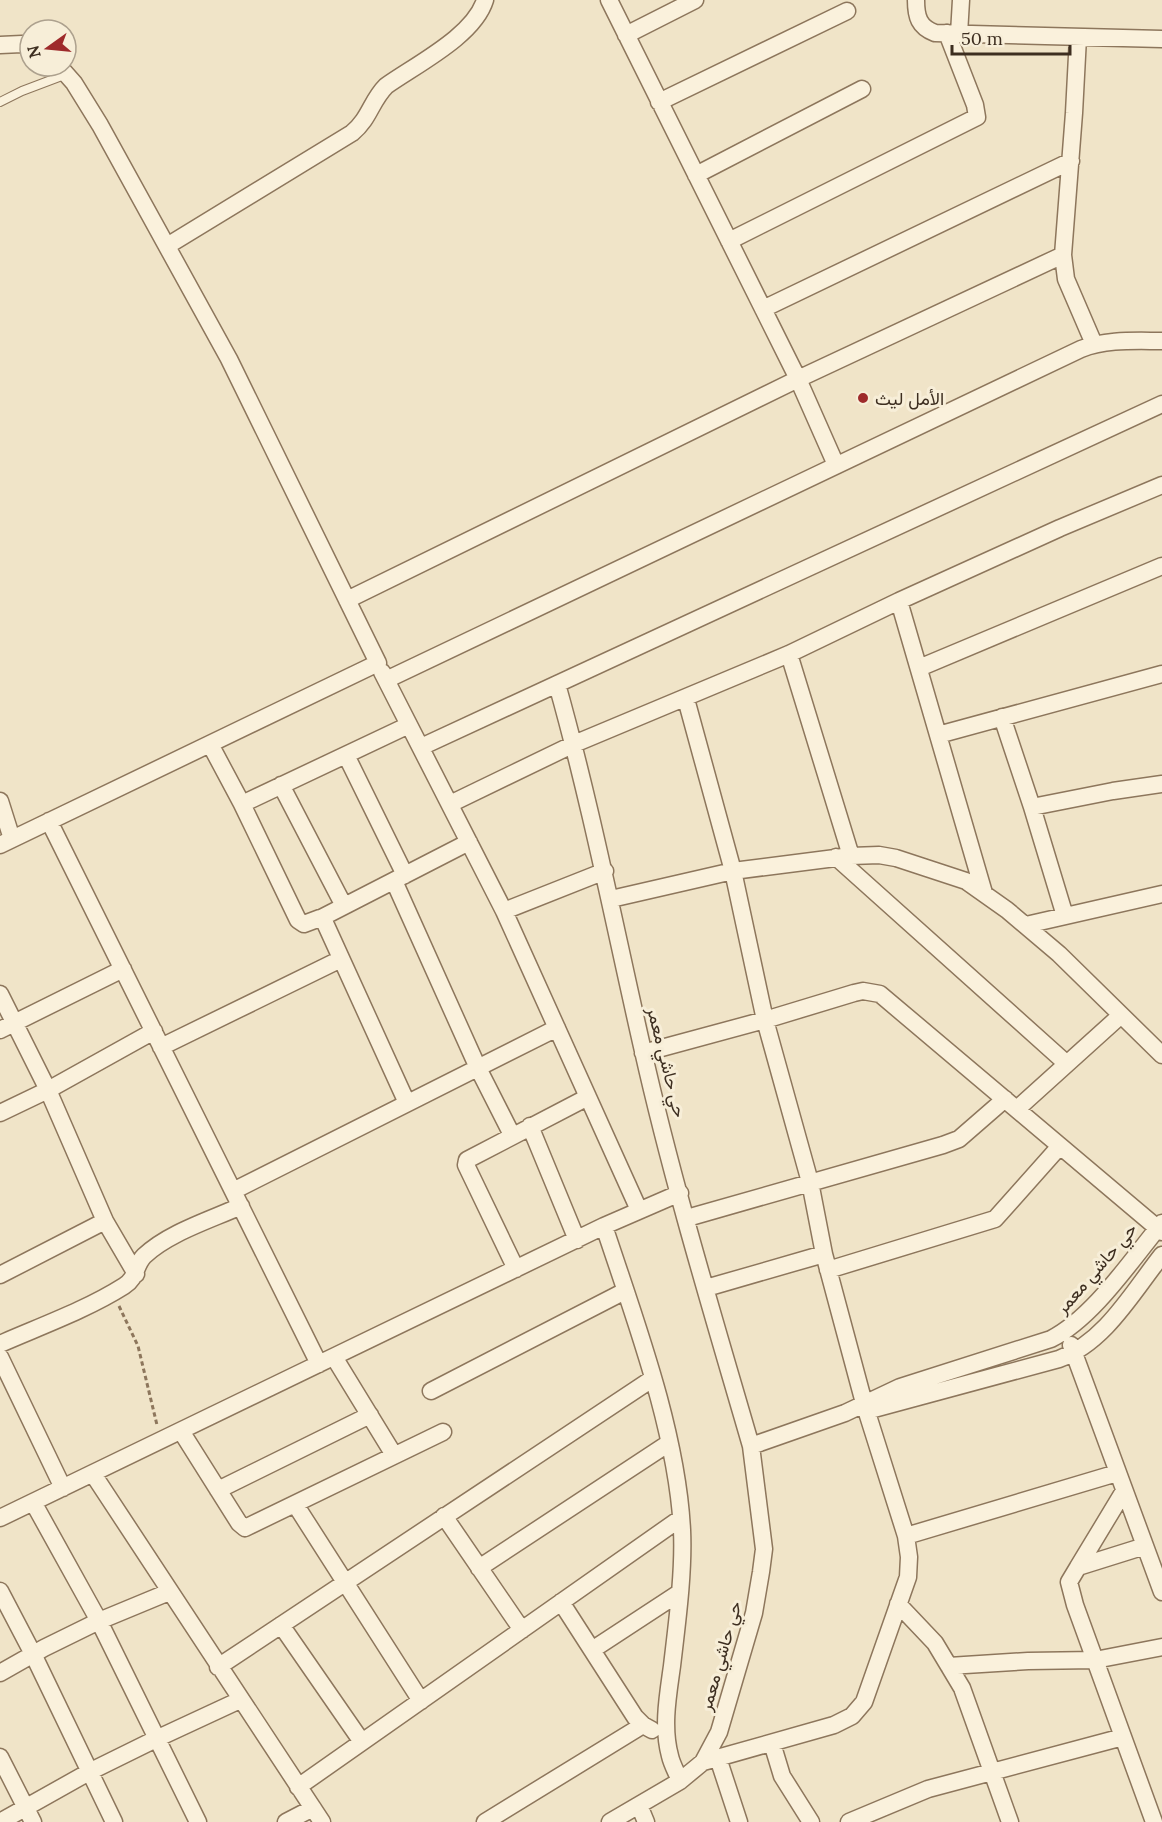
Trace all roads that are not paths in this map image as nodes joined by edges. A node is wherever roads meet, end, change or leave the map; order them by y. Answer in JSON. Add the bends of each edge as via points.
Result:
{"nodes":[{"id":1,"x":485,"y":0,"type":"edge"},
{"id":2,"x":609,"y":0,"type":"edge"},
{"id":3,"x":695,"y":0,"type":"edge"},
{"id":4,"x":916,"y":0,"type":"edge"},
{"id":5,"x":961,"y":0,"type":"edge"},
{"id":6,"x":847,"y":10,"type":"dead end"},
{"id":7,"x":953,"y":34,"type":"junction"},
{"id":8,"x":626,"y":35,"type":"junction"},
{"id":9,"x":1077,"y":37,"type":"junction"},
{"id":10,"x":1162,"y":39,"type":"edge"},
{"id":11,"x":18,"y":44,"type":"edge"},
{"id":12,"x":0,"y":45,"type":"edge"},
{"id":13,"x":47,"y":78,"type":"edge"},
{"id":14,"x":68,"y":78,"type":"edge"},
{"id":15,"x":862,"y":89,"type":"dead end"},
{"id":16,"x":0,"y":102,"type":"edge"},
{"id":17,"x":659,"y":102,"type":"junction"},
{"id":18,"x":1071,"y":161,"type":"junction"},
{"id":19,"x":696,"y":175,"type":"junction"},
{"id":20,"x":729,"y":241,"type":"junction"},
{"id":21,"x":167,"y":246,"type":"junction"},
{"id":22,"x":1063,"y":255,"type":"junction"},
{"id":23,"x":763,"y":309,"type":"junction"},
{"id":24,"x":1162,"y":341,"type":"edge"},
{"id":25,"x":1094,"y":344,"type":"junction"},
{"id":26,"x":798,"y":380,"type":"junction"},
{"id":27,"x":1162,"y":404,"type":"edge"},
{"id":28,"x":836,"y":465,"type":"junction"},
{"id":29,"x":1162,"y":485,"type":"edge"},
{"id":30,"x":1162,"y":566,"type":"edge"},
{"id":31,"x":347,"y":600,"type":"junction"},
{"id":32,"x":899,"y":601,"type":"junction"},
{"id":33,"x":789,"y":654,"type":"junction"},
{"id":34,"x":378,"y":663,"type":"junction"},
{"id":35,"x":919,"y":668,"type":"junction"},
{"id":36,"x":1162,"y":674,"type":"edge"},
{"id":37,"x":387,"y":680,"type":"junction"},
{"id":38,"x":557,"y":684,"type":"junction"},
{"id":39,"x":686,"y":699,"type":"junction"},
{"id":40,"x":1002,"y":717,"type":"junction"},
{"id":41,"x":409,"y":724,"type":"junction"},
{"id":42,"x":938,"y":735,"type":"junction"},
{"id":43,"x":210,"y":744,"type":"junction"},
{"id":44,"x":574,"y":744,"type":"junction"},
{"id":45,"x":421,"y":747,"type":"junction"},
{"id":46,"x":346,"y":755,"type":"junction"},
{"id":47,"x":1162,"y":784,"type":"edge"},
{"id":48,"x":281,"y":785,"type":"junction"},
{"id":49,"x":0,"y":801,"type":"edge"},
{"id":50,"x":242,"y":804,"type":"junction"},
{"id":51,"x":450,"y":804,"type":"junction"},
{"id":52,"x":1032,"y":807,"type":"junction"},
{"id":53,"x":49,"y":821,"type":"junction"},
{"id":54,"x":6,"y":842,"type":"edge"},
{"id":55,"x":469,"y":842,"type":"junction"},
{"id":56,"x":843,"y":856,"type":"junction"},
{"id":57,"x":733,"y":871,"type":"junction"},
{"id":58,"x":605,"y":872,"type":"junction"},
{"id":59,"x":399,"y":878,"type":"junction"},
{"id":60,"x":984,"y":893,"type":"junction"},
{"id":61,"x":1162,"y":894,"type":"edge"},
{"id":62,"x":611,"y":899,"type":"junction"},
{"id":63,"x":344,"y":906,"type":"junction"},
{"id":64,"x":504,"y":911,"type":"junction"},
{"id":65,"x":1065,"y":916,"type":"junction"},
{"id":66,"x":321,"y":918,"type":"junction"},
{"id":67,"x":1026,"y":925,"type":"junction"},
{"id":68,"x":341,"y":959,"type":"junction"},
{"id":69,"x":123,"y":969,"type":"junction"},
{"id":70,"x":0,"y":994,"type":"edge"},
{"id":71,"x":1120,"y":1016,"type":"junction"},
{"id":72,"x":765,"y":1020,"type":"junction"},
{"id":73,"x":7,"y":1026,"type":"edge"},
{"id":74,"x":557,"y":1028,"type":"junction"},
{"id":75,"x":153,"y":1031,"type":"junction"},
{"id":76,"x":161,"y":1047,"type":"junction"},
{"id":77,"x":643,"y":1053,"type":"junction"},
{"id":78,"x":1162,"y":1055,"type":"edge"},
{"id":79,"x":1067,"y":1064,"type":"junction"},
{"id":80,"x":478,"y":1068,"type":"junction"},
{"id":81,"x":48,"y":1090,"type":"junction"},
{"id":82,"x":588,"y":1096,"type":"junction"},
{"id":83,"x":407,"y":1103,"type":"junction"},
{"id":84,"x":1011,"y":1104,"type":"junction"},
{"id":85,"x":0,"y":1113,"type":"edge"},
{"id":86,"x":530,"y":1126,"type":"junction"},
{"id":87,"x":512,"y":1136,"type":"junction"},
{"id":88,"x":1060,"y":1146,"type":"junction"},
{"id":89,"x":810,"y":1182,"type":"junction"},
{"id":90,"x":233,"y":1191,"type":"junction"},
{"id":91,"x":680,"y":1193,"type":"junction"},
{"id":92,"x":241,"y":1206,"type":"junction"},
{"id":93,"x":639,"y":1210,"type":"junction"},
{"id":94,"x":687,"y":1218,"type":"junction"},
{"id":95,"x":105,"y":1221,"type":"junction"},
{"id":96,"x":604,"y":1227,"type":"junction"},
{"id":97,"x":1161,"y":1227,"type":"edge"},
{"id":98,"x":576,"y":1240,"type":"junction"},
{"id":99,"x":1162,"y":1256,"type":"edge"},
{"id":100,"x":826,"y":1262,"type":"junction"},
{"id":101,"x":516,"y":1269,"type":"junction"},
{"id":102,"x":136,"y":1274,"type":"junction"},
{"id":103,"x":0,"y":1275,"type":"edge"},
{"id":104,"x":706,"y":1288,"type":"junction"},
{"id":105,"x":625,"y":1291,"type":"junction"},
{"id":106,"x":1066,"y":1331,"type":"junction"},
{"id":107,"x":0,"y":1344,"type":"edge"},
{"id":108,"x":1075,"y":1353,"type":"junction"},
{"id":109,"x":0,"y":1357,"type":"edge"},
{"id":110,"x":327,"y":1361,"type":"junction"},
{"id":111,"x":652,"y":1379,"type":"junction"},
{"id":112,"x":431,"y":1391,"type":"dead end"},
{"id":113,"x":861,"y":1408,"type":"junction"},
{"id":114,"x":370,"y":1415,"type":"junction"},
{"id":115,"x":181,"y":1431,"type":"junction"},
{"id":116,"x":443,"y":1431,"type":"dead end"},
{"id":117,"x":669,"y":1443,"type":"junction"},
{"id":118,"x":751,"y":1446,"type":"junction"},
{"id":119,"x":394,"y":1455,"type":"junction"},
{"id":120,"x":1117,"y":1473,"type":"junction"},
{"id":121,"x":93,"y":1474,"type":"junction"},
{"id":122,"x":63,"y":1488,"type":"junction"},
{"id":123,"x":218,"y":1490,"type":"junction"},
{"id":124,"x":1124,"y":1491,"type":"junction"},
{"id":125,"x":33,"y":1502,"type":"junction"},
{"id":126,"x":295,"y":1504,"type":"junction"},
{"id":127,"x":444,"y":1516,"type":"junction"},
{"id":128,"x":0,"y":1518,"type":"edge"},
{"id":129,"x":681,"y":1518,"type":"junction"},
{"id":130,"x":906,"y":1536,"type":"junction"},
{"id":131,"x":1145,"y":1546,"type":"junction"},
{"id":132,"x":1078,"y":1567,"type":"junction"},
{"id":133,"x":479,"y":1568,"type":"junction"},
{"id":134,"x":345,"y":1582,"type":"junction"},
{"id":135,"x":0,"y":1591,"type":"edge"},
{"id":136,"x":169,"y":1592,"type":"junction"},
{"id":137,"x":1162,"y":1592,"type":"edge"},
{"id":138,"x":679,"y":1593,"type":"junction"},
{"id":139,"x":561,"y":1602,"type":"junction"},
{"id":140,"x":898,"y":1605,"type":"junction"},
{"id":141,"x":99,"y":1621,"type":"junction"},
{"id":142,"x":281,"y":1625,"type":"junction"},
{"id":143,"x":522,"y":1630,"type":"junction"},
{"id":144,"x":1162,"y":1647,"type":"edge"},
{"id":145,"x":592,"y":1650,"type":"junction"},
{"id":146,"x":33,"y":1654,"type":"junction"},
{"id":147,"x":1095,"y":1660,"type":"junction"},
{"id":148,"x":949,"y":1666,"type":"junction"},
{"id":149,"x":218,"y":1667,"type":"junction"},
{"id":150,"x":0,"y":1672,"type":"edge"},
{"id":151,"x":240,"y":1700,"type":"junction"},
{"id":152,"x":421,"y":1701,"type":"junction"},
{"id":153,"x":643,"y":1725,"type":"junction"},
{"id":154,"x":666,"y":1736,"type":"junction"},
{"id":155,"x":1123,"y":1737,"type":"junction"},
{"id":156,"x":156,"y":1739,"type":"junction"},
{"id":157,"x":362,"y":1742,"type":"junction"},
{"id":158,"x":772,"y":1743,"type":"junction"},
{"id":159,"x":0,"y":1757,"type":"edge"},
{"id":160,"x":711,"y":1760,"type":"junction"},
{"id":161,"x":89,"y":1772,"type":"junction"},
{"id":162,"x":992,"y":1773,"type":"junction"},
{"id":163,"x":681,"y":1781,"type":"junction"},
{"id":164,"x":298,"y":1787,"type":"junction"},
{"id":165,"x":639,"y":1805,"type":"junction"},
{"id":166,"x":29,"y":1815,"type":"edge"},
{"id":167,"x":317,"y":1815,"type":"edge"},
{"id":168,"x":0,"y":1822,"type":"edge"},
{"id":169,"x":114,"y":1822,"type":"edge"},
{"id":170,"x":198,"y":1822,"type":"edge"},
{"id":171,"x":286,"y":1822,"type":"edge"},
{"id":172,"x":485,"y":1822,"type":"edge"},
{"id":173,"x":610,"y":1822,"type":"edge"},
{"id":174,"x":646,"y":1822,"type":"edge"},
{"id":175,"x":739,"y":1822,"type":"edge"},
{"id":176,"x":811,"y":1822,"type":"edge"},
{"id":177,"x":849,"y":1822,"type":"edge"},
{"id":178,"x":1010,"y":1822,"type":"edge"},
{"id":179,"x":1154,"y":1822,"type":"edge"}],
"edges":[{"from":1,"to":21,"type":"street","via":[[482,11],[463,33],[377,94],[363,124],[352,133]]},
{"from":2,"to":8,"type":"street"},
{"from":3,"to":8,"type":"street"},
{"from":4,"to":7,"type":"street","via":[[919,21],[925,29]]},
{"from":5,"to":7,"type":"street"},
{"from":6,"to":17,"type":"street"},
{"from":7,"to":9,"type":"street"},
{"from":7,"to":20,"type":"street","via":[[977,117]]},
{"from":8,"to":17,"type":"street"},
{"from":9,"to":10,"type":"street"},
{"from":9,"to":18,"type":"street"},
{"from":11,"to":12,"type":"street"},
{"from":13,"to":16,"type":"lane"},
{"from":14,"to":21,"type":"street","via":[[100,125]]},
{"from":15,"to":19,"type":"street"},
{"from":17,"to":19,"type":"street"},
{"from":18,"to":22,"type":"street"},
{"from":18,"to":23,"type":"street"},
{"from":19,"to":20,"type":"street"},
{"from":20,"to":23,"type":"street"},
{"from":21,"to":31,"type":"street","via":[[229,359]]},
{"from":22,"to":25,"type":"street","via":[[1066,279]]},
{"from":22,"to":26,"type":"street"},
{"from":23,"to":26,"type":"street"},
{"from":24,"to":25,"type":"street"},
{"from":25,"to":28,"type":"street"},
{"from":26,"to":28,"type":"street"},
{"from":26,"to":31,"type":"street"},
{"from":27,"to":38,"type":"street"},
{"from":28,"to":37,"type":"street"},
{"from":29,"to":32,"type":"street"},
{"from":30,"to":35,"type":"street"},
{"from":31,"to":34,"type":"street"},
{"from":32,"to":33,"type":"street"},
{"from":32,"to":35,"type":"street"},
{"from":33,"to":39,"type":"street"},
{"from":33,"to":56,"type":"street"},
{"from":34,"to":37,"type":"street"},
{"from":34,"to":43,"type":"street"},
{"from":35,"to":42,"type":"street"},
{"from":36,"to":40,"type":"street"},
{"from":37,"to":41,"type":"street"},
{"from":38,"to":44,"type":"street","name":"حي حاشي معمر"},
{"from":38,"to":45,"type":"street"},
{"from":39,"to":44,"type":"street"},
{"from":39,"to":57,"type":"street"},
{"from":40,"to":42,"type":"street"},
{"from":40,"to":52,"type":"street"},
{"from":41,"to":45,"type":"street"},
{"from":41,"to":46,"type":"street"},
{"from":42,"to":60,"type":"street"},
{"from":43,"to":50,"type":"street"},
{"from":43,"to":53,"type":"street"},
{"from":44,"to":51,"type":"street"},
{"from":44,"to":58,"type":"street","name":"حي حاشي معمر"},
{"from":45,"to":51,"type":"street"},
{"from":46,"to":48,"type":"street"},
{"from":46,"to":59,"type":"street"},
{"from":47,"to":52,"type":"street"},
{"from":48,"to":50,"type":"street"},
{"from":48,"to":63,"type":"street"},
{"from":49,"to":54,"type":"street"},
{"from":50,"to":66,"type":"street","via":[[298,920],[304,924]]},
{"from":51,"to":55,"type":"street"},
{"from":52,"to":65,"type":"street"},
{"from":53,"to":54,"type":"street"},
{"from":53,"to":69,"type":"street"},
{"from":55,"to":59,"type":"street"},
{"from":55,"to":64,"type":"street"},
{"from":56,"to":57,"type":"street"},
{"from":56,"to":60,"type":"street","via":[[879,855],[915,864],[966,881]]},
{"from":56,"to":79,"type":"street"},
{"from":57,"to":62,"type":"street"},
{"from":57,"to":72,"type":"street"},
{"from":58,"to":62,"type":"street","name":"حي حاشي معمر"},
{"from":58,"to":64,"type":"street"},
{"from":59,"to":63,"type":"street"},
{"from":59,"to":80,"type":"street"},
{"from":60,"to":67,"type":"street"},
{"from":61,"to":65,"type":"street"},
{"from":62,"to":77,"type":"street","name":"حي حاشي معمر"},
{"from":63,"to":66,"type":"street"},
{"from":64,"to":74,"type":"street"},
{"from":65,"to":67,"type":"street"},
{"from":66,"to":68,"type":"street"},
{"from":67,"to":71,"type":"street"},
{"from":68,"to":76,"type":"street"},
{"from":68,"to":83,"type":"street"},
{"from":69,"to":73,"type":"street"},
{"from":69,"to":75,"type":"street"},
{"from":70,"to":73,"type":"street"},
{"from":71,"to":78,"type":"street"},
{"from":71,"to":79,"type":"street"},
{"from":72,"to":77,"type":"street"},
{"from":72,"to":84,"type":"street","via":[[854,993],[880,993]]},
{"from":72,"to":89,"type":"street"},
{"from":73,"to":81,"type":"street"},
{"from":74,"to":80,"type":"street"},
{"from":74,"to":82,"type":"street"},
{"from":75,"to":76,"type":"street"},
{"from":75,"to":81,"type":"street"},
{"from":76,"to":90,"type":"street"},
{"from":77,"to":91,"type":"street","name":"حي حاشي معمر"},
{"from":79,"to":84,"type":"street"},
{"from":80,"to":83,"type":"street"},
{"from":80,"to":87,"type":"street"},
{"from":81,"to":85,"type":"street"},
{"from":81,"to":95,"type":"street"},
{"from":82,"to":86,"type":"street"},
{"from":82,"to":93,"type":"street"},
{"from":83,"to":90,"type":"street"},
{"from":84,"to":88,"type":"street"},
{"from":84,"to":89,"type":"street","via":[[943,1145]]},
{"from":86,"to":87,"type":"street"},
{"from":86,"to":98,"type":"street"},
{"from":87,"to":101,"type":"street","via":[[470,1156],[466,1165]]},
{"from":88,"to":97,"type":"street"},
{"from":88,"to":100,"type":"street","via":[[995,1219]]},
{"from":89,"to":94,"type":"street"},
{"from":89,"to":100,"type":"street"},
{"from":90,"to":92,"type":"street"},
{"from":91,"to":93,"type":"street"},
{"from":91,"to":94,"type":"street","name":"حي حاشي معمر"},
{"from":92,"to":102,"type":"street","via":[[174,1236],[142,1257]]},
{"from":92,"to":110,"type":"street"},
{"from":93,"to":96,"type":"street"},
{"from":94,"to":104,"type":"street","name":"حي حاشي معمر"},
{"from":95,"to":102,"type":"street"},
{"from":95,"to":103,"type":"street"},
{"from":96,"to":98,"type":"street"},
{"from":96,"to":105,"type":"street"},
{"from":97,"to":106,"type":"street","name":"حي حاشي معمر"},
{"from":98,"to":101,"type":"street"},
{"from":99,"to":108,"type":"street","name":"حي حاشي معمر","via":[[1103,1331]]},
{"from":100,"to":104,"type":"street"},
{"from":100,"to":113,"type":"street"},
{"from":101,"to":110,"type":"street"},
{"from":102,"to":107,"type":"street","via":[[127,1284],[93,1303]]},
{"from":104,"to":118,"type":"street","name":"حي حاشي معمر"},
{"from":105,"to":111,"type":"street"},
{"from":105,"to":112,"type":"street"},
{"from":106,"to":108,"type":"street"},
{"from":106,"to":113,"type":"street","name":"حي حاشي معمر","via":[[900,1387]]},
{"from":108,"to":113,"type":"street","name":"حي حاشي معمر"},
{"from":108,"to":120,"type":"street"},
{"from":109,"to":122,"type":"street"},
{"from":110,"to":114,"type":"street"},
{"from":110,"to":115,"type":"street"},
{"from":111,"to":117,"type":"street"},
{"from":111,"to":127,"type":"street"},
{"from":113,"to":118,"type":"street","name":"حي حاشي معمر"},
{"from":113,"to":130,"type":"street"},
{"from":114,"to":119,"type":"street"},
{"from":114,"to":123,"type":"street"},
{"from":115,"to":121,"type":"street"},
{"from":115,"to":123,"type":"street"},
{"from":116,"to":119,"type":"street"},
{"from":117,"to":129,"type":"street"},
{"from":117,"to":133,"type":"street"},
{"from":118,"to":160,"type":"street","name":"حي حاشي معمر","via":[[764,1549],[754,1613]]},
{"from":119,"to":126,"type":"street"},
{"from":120,"to":124,"type":"street"},
{"from":120,"to":130,"type":"street"},
{"from":121,"to":122,"type":"street"},
{"from":121,"to":136,"type":"street"},
{"from":122,"to":125,"type":"street"},
{"from":123,"to":126,"type":"street","via":[[245,1528]]},
{"from":124,"to":131,"type":"street"},
{"from":124,"to":132,"type":"street"},
{"from":125,"to":128,"type":"street"},
{"from":125,"to":141,"type":"street"},
{"from":126,"to":134,"type":"street"},
{"from":127,"to":133,"type":"street"},
{"from":127,"to":134,"type":"street"},
{"from":129,"to":138,"type":"street"},
{"from":129,"to":139,"type":"street"},
{"from":130,"to":140,"type":"street","via":[[908,1577]]},
{"from":131,"to":132,"type":"street"},
{"from":131,"to":137,"type":"street"},
{"from":132,"to":147,"type":"street","via":[[1069,1582]]},
{"from":133,"to":143,"type":"street"},
{"from":134,"to":142,"type":"street"},
{"from":134,"to":152,"type":"street"},
{"from":135,"to":146,"type":"street"},
{"from":136,"to":141,"type":"street"},
{"from":136,"to":149,"type":"street"},
{"from":138,"to":145,"type":"street"},
{"from":138,"to":154,"type":"street"},
{"from":139,"to":143,"type":"street"},
{"from":139,"to":145,"type":"street"},
{"from":140,"to":148,"type":"street","via":[[935,1643]]},
{"from":140,"to":158,"type":"street","via":[[864,1702],[852,1716]]},
{"from":141,"to":146,"type":"street"},
{"from":141,"to":156,"type":"street"},
{"from":142,"to":149,"type":"street"},
{"from":142,"to":157,"type":"street"},
{"from":143,"to":152,"type":"street"},
{"from":144,"to":147,"type":"street"},
{"from":145,"to":153,"type":"street"},
{"from":146,"to":150,"type":"street"},
{"from":146,"to":161,"type":"street"},
{"from":147,"to":148,"type":"street"},
{"from":147,"to":155,"type":"street"},
{"from":148,"to":162,"type":"street","via":[[962,1688]]},
{"from":149,"to":151,"type":"street"},
{"from":151,"to":156,"type":"street"},
{"from":151,"to":164,"type":"street"},
{"from":152,"to":157,"type":"street"},
{"from":153,"to":154,"type":"street"},
{"from":153,"to":172,"type":"street"},
{"from":154,"to":163,"type":"street","via":[[670,1758]]},
{"from":155,"to":162,"type":"street"},
{"from":155,"to":179,"type":"street"},
{"from":156,"to":161,"type":"street"},
{"from":156,"to":170,"type":"street"},
{"from":157,"to":164,"type":"street"},
{"from":158,"to":160,"type":"street"},
{"from":158,"to":176,"type":"street","via":[[782,1776]]},
{"from":159,"to":166,"type":"street"},
{"from":160,"to":163,"type":"street","name":"حي حاشي معمر"},
{"from":160,"to":175,"type":"street"},
{"from":161,"to":166,"type":"street"},
{"from":161,"to":169,"type":"street"},
{"from":162,"to":177,"type":"street","via":[[928,1789]]},
{"from":162,"to":178,"type":"street"},
{"from":163,"to":165,"type":"street","name":"حي حاشي معمر"},
{"from":164,"to":167,"type":"street"},
{"from":165,"to":173,"type":"street","name":"حي حاشي معمر"},
{"from":165,"to":174,"type":"street"},
{"from":166,"to":168,"type":"street"},
{"from":167,"to":171,"type":"street"}]}
